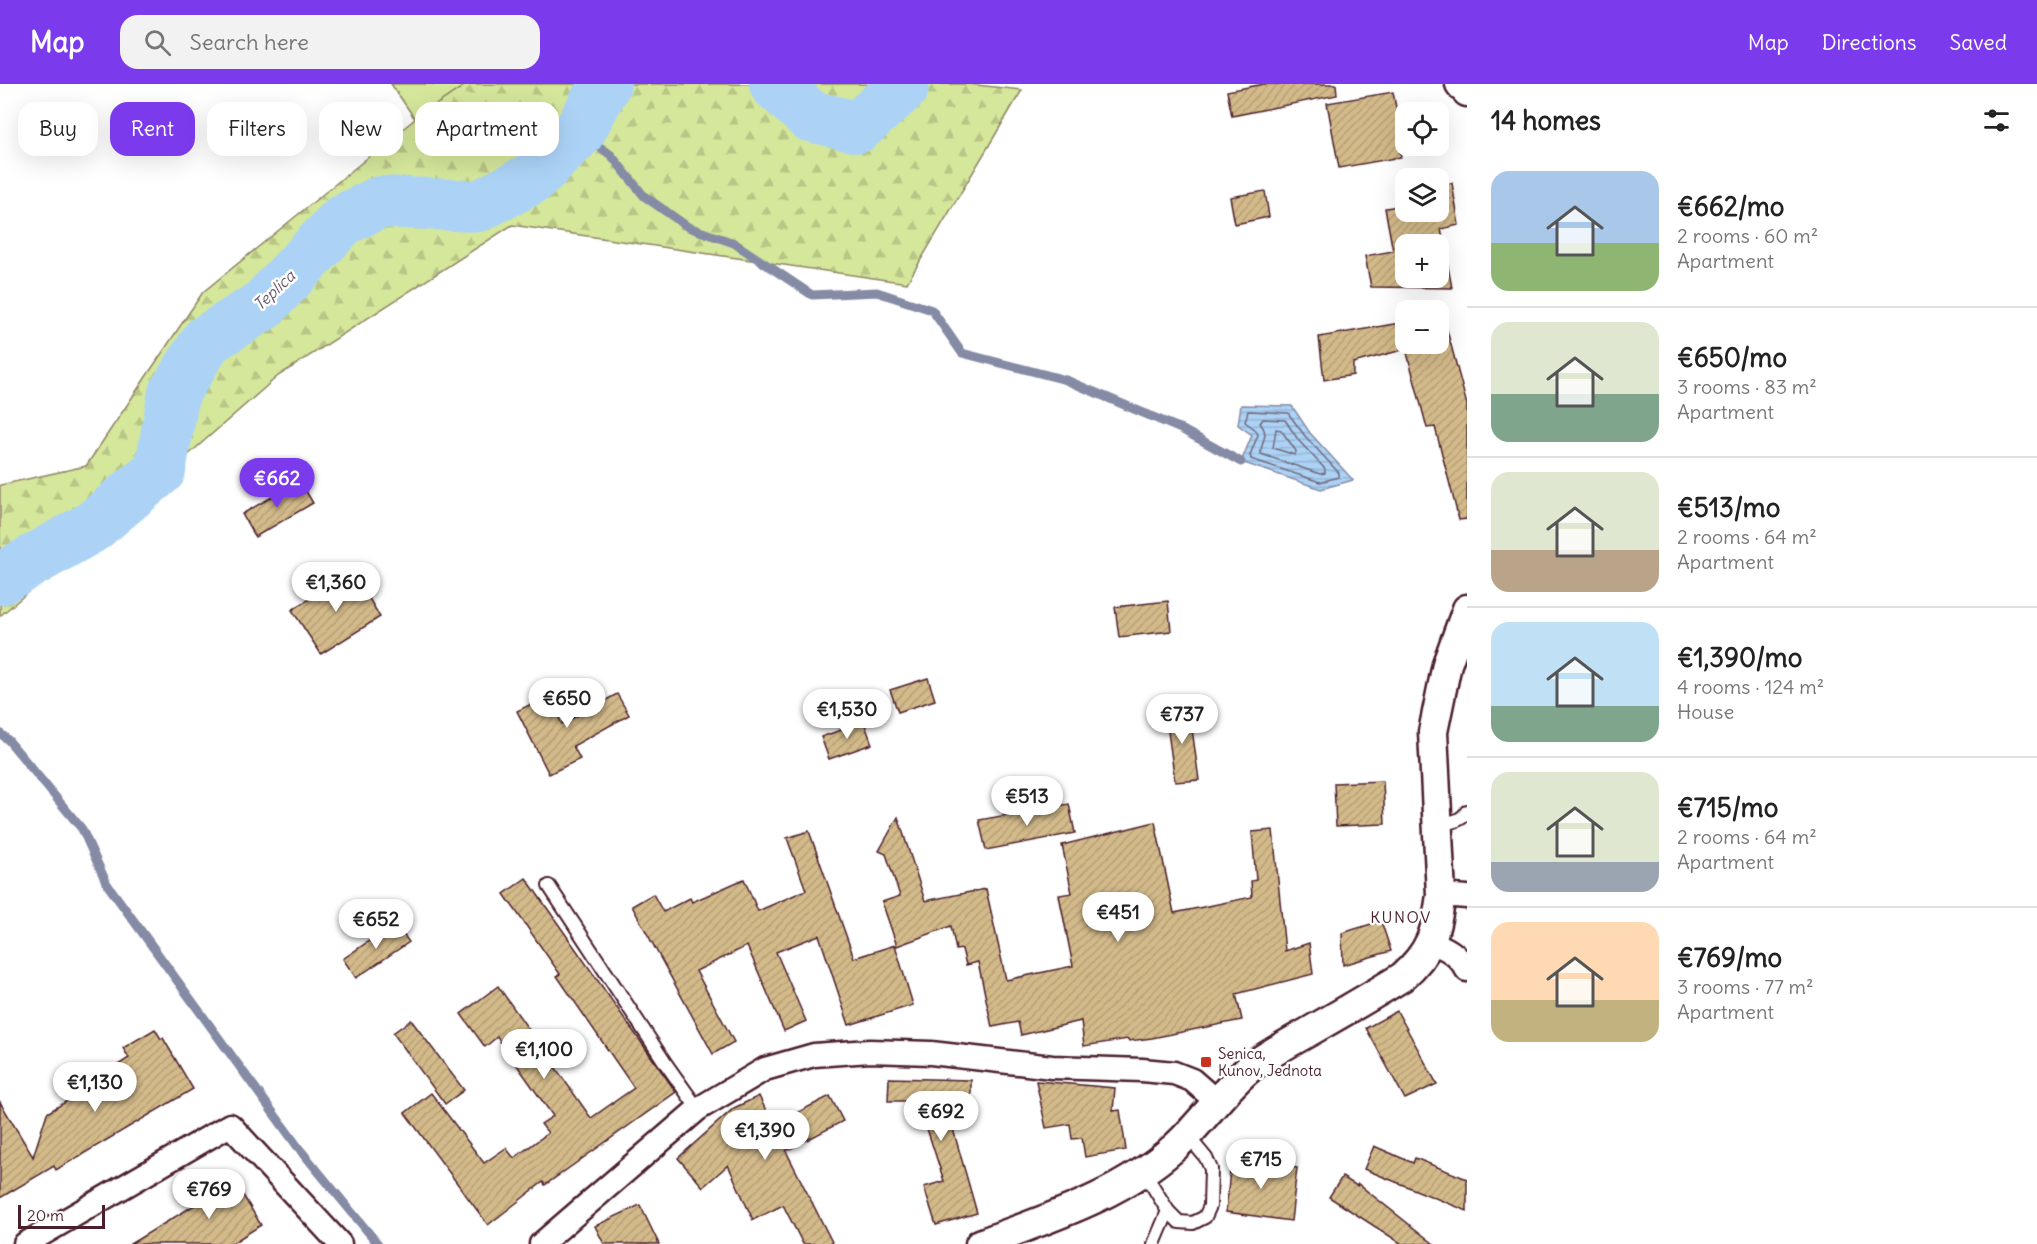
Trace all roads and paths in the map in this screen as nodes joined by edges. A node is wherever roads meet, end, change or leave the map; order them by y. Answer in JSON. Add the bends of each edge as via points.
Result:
{"nodes":[{"id":1,"x":1460,"y":84,"type":"edge"},
{"id":2,"x":1467,"y":92,"type":"edge"},
{"id":3,"x":1467,"y":609,"type":"edge"},
{"id":4,"x":1467,"y":811,"type":"edge"},
{"id":5,"x":1438,"y":825,"type":"junction"},
{"id":6,"x":549,"y":886,"type":"dead end"},
{"id":7,"x":1454,"y":896,"type":"edge"},
{"id":8,"x":1431,"y":943,"type":"junction"},
{"id":9,"x":1467,"y":970,"type":"edge"},
{"id":10,"x":1216,"y":1101,"type":"junction"},
{"id":11,"x":698,"y":1108,"type":"junction"},
{"id":12,"x":1186,"y":1135,"type":"junction"},
{"id":13,"x":1144,"y":1172,"type":"junction"},
{"id":14,"x":1168,"y":1211,"type":"junction"},
{"id":15,"x":25,"y":1244,"type":"edge"},
{"id":16,"x":340,"y":1244,"type":"edge"},
{"id":17,"x":541,"y":1244,"type":"edge"},
{"id":18,"x":980,"y":1244,"type":"edge"},
{"id":19,"x":1154,"y":1244,"type":"edge"}],
"edges":[{"from":1,"to":2,"type":"street"},
{"from":3,"to":5,"type":"street","via":[[1448,664],[1433,732]]},
{"from":4,"to":5,"type":"lane","via":[[1457,820]]},
{"from":5,"to":7,"type":"street"},
{"from":6,"to":11,"type":"lane"},
{"from":7,"to":8,"type":"street","via":[[1437,921]]},
{"from":8,"to":9,"type":"street","via":[[1453,953]]},
{"from":8,"to":10,"type":"street","via":[[1402,977],[1258,1063]]},
{"from":10,"to":11,"type":"street","via":[[1192,1080],[1174,1073],[870,1051],[814,1055],[765,1069]]},
{"from":10,"to":12,"type":"street"},
{"from":11,"to":17,"type":"street"},
{"from":12,"to":13,"type":"street"},
{"from":12,"to":14,"type":"lane","via":[[1211,1169],[1210,1206],[1205,1217],[1192,1223],[1179,1221]]},
{"from":13,"to":14,"type":"lane"},
{"from":13,"to":18,"type":"street","via":[[1083,1205]]},
{"from":14,"to":19,"type":"lane"},
{"from":15,"to":16,"type":"street","via":[[230,1125]]}]}
